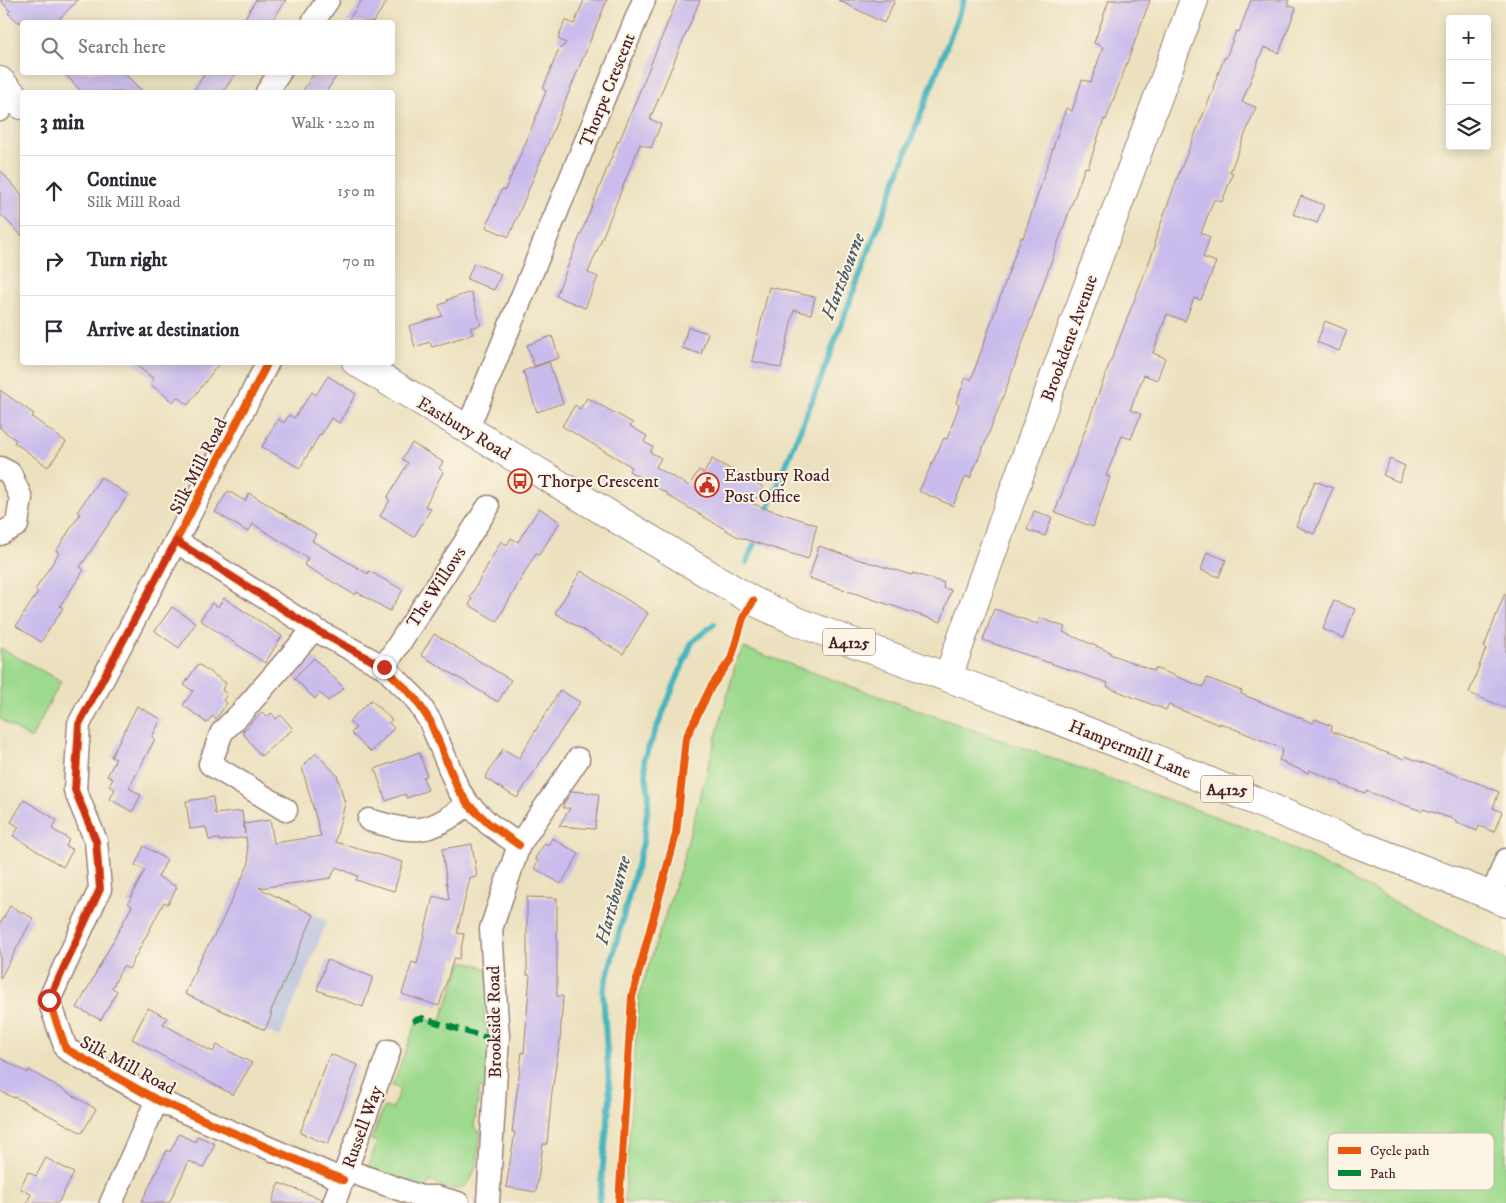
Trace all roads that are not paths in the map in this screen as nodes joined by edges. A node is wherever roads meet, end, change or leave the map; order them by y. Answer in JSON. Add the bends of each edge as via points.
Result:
{"nodes":[{"id":1,"x":328,"y":0,"type":"edge"},
{"id":2,"x":644,"y":0,"type":"edge"},
{"id":3,"x":1194,"y":0,"type":"edge"},
{"id":4,"x":314,"y":20,"type":"edge"},
{"id":5,"x":278,"y":75,"type":"edge"},
{"id":6,"x":268,"y":90,"type":"edge"},
{"id":7,"x":266,"y":365,"type":"edge"},
{"id":8,"x":361,"y":365,"type":"edge"},
{"id":9,"x":467,"y":430,"type":"junction"},
{"id":10,"x":0,"y":468,"type":"edge"},
{"id":11,"x":488,"y":507,"type":"dead end"},
{"id":12,"x":0,"y":534,"type":"edge"},
{"id":13,"x":176,"y":541,"type":"junction"},
{"id":14,"x":753,"y":601,"type":"joint"},
{"id":15,"x":314,"y":629,"type":"junction"},
{"id":16,"x":384,"y":667,"type":"junction"},
{"id":17,"x":948,"y":677,"type":"junction"},
{"id":18,"x":578,"y":760,"type":"dead end"},
{"id":19,"x":468,"y":804,"type":"junction"},
{"id":20,"x":286,"y":810,"type":"dead end"},
{"id":21,"x":369,"y":820,"type":"dead end"},
{"id":22,"x":519,"y":846,"type":"junction"},
{"id":23,"x":1506,"y":860,"type":"edge"},
{"id":24,"x":1499,"y":900,"type":"edge"},
{"id":25,"x":389,"y":1051,"type":"dead end"},
{"id":26,"x":157,"y":1100,"type":"junction"},
{"id":27,"x":344,"y":1175,"type":"junction"},
{"id":28,"x":111,"y":1203,"type":"edge"},
{"id":29,"x":334,"y":1203,"type":"edge"},
{"id":30,"x":458,"y":1203,"type":"edge"},
{"id":31,"x":488,"y":1203,"type":"edge"}],
"edges":[{"from":1,"to":4,"type":"street"},
{"from":2,"to":9,"type":"street","name":"Thorpe Crescent"},
{"from":3,"to":17,"type":"main road","name":"Brookdene Avenue"},
{"from":5,"to":6,"type":"street"},
{"from":7,"to":13,"type":"street","name":"Silk Mill Road"},
{"from":8,"to":9,"type":"main road","name":"Eastbury Road","number":"A4125"},
{"from":9,"to":14,"type":"main road","name":"Eastbury Road","number":"A4125"},
{"from":10,"to":12,"type":"street","via":[[10,474],[21,498],[17,525]]},
{"from":11,"to":16,"type":"street","name":"The Willows"},
{"from":13,"to":15,"type":"street"},
{"from":13,"to":26,"type":"street","name":"Silk Mill Road","via":[[79,724],[75,790],[96,841],[100,889],[49,1000],[66,1049]]},
{"from":14,"to":17,"type":"main road","name":"Hampermill Lane","number":"A4125","via":[[798,622]]},
{"from":15,"to":16,"type":"street"},
{"from":15,"to":20,"type":"street","via":[[222,732],[210,764]]},
{"from":16,"to":19,"type":"street","via":[[415,698],[430,720],[458,789]]},
{"from":17,"to":24,"type":"main road","name":"Hampermill Lane","number":"A4125"},
{"from":18,"to":22,"type":"street","name":"Brookside Road"},
{"from":19,"to":21,"type":"street","via":[[438,825],[417,830],[399,829]]},
{"from":19,"to":22,"type":"street"},
{"from":22,"to":31,"type":"street","name":"Brookside Road","via":[[491,929],[498,1037]]},
{"from":23,"to":24,"type":"street"},
{"from":25,"to":27,"type":"street","name":"Russell Way"},
{"from":26,"to":27,"type":"street","name":"Silk Mill Road"},
{"from":26,"to":28,"type":"street","name":"Silk Mill Road"},
{"from":27,"to":29,"type":"street","name":"Russell Way"},
{"from":27,"to":30,"type":"street","via":[[421,1197],[437,1197]]}]}
